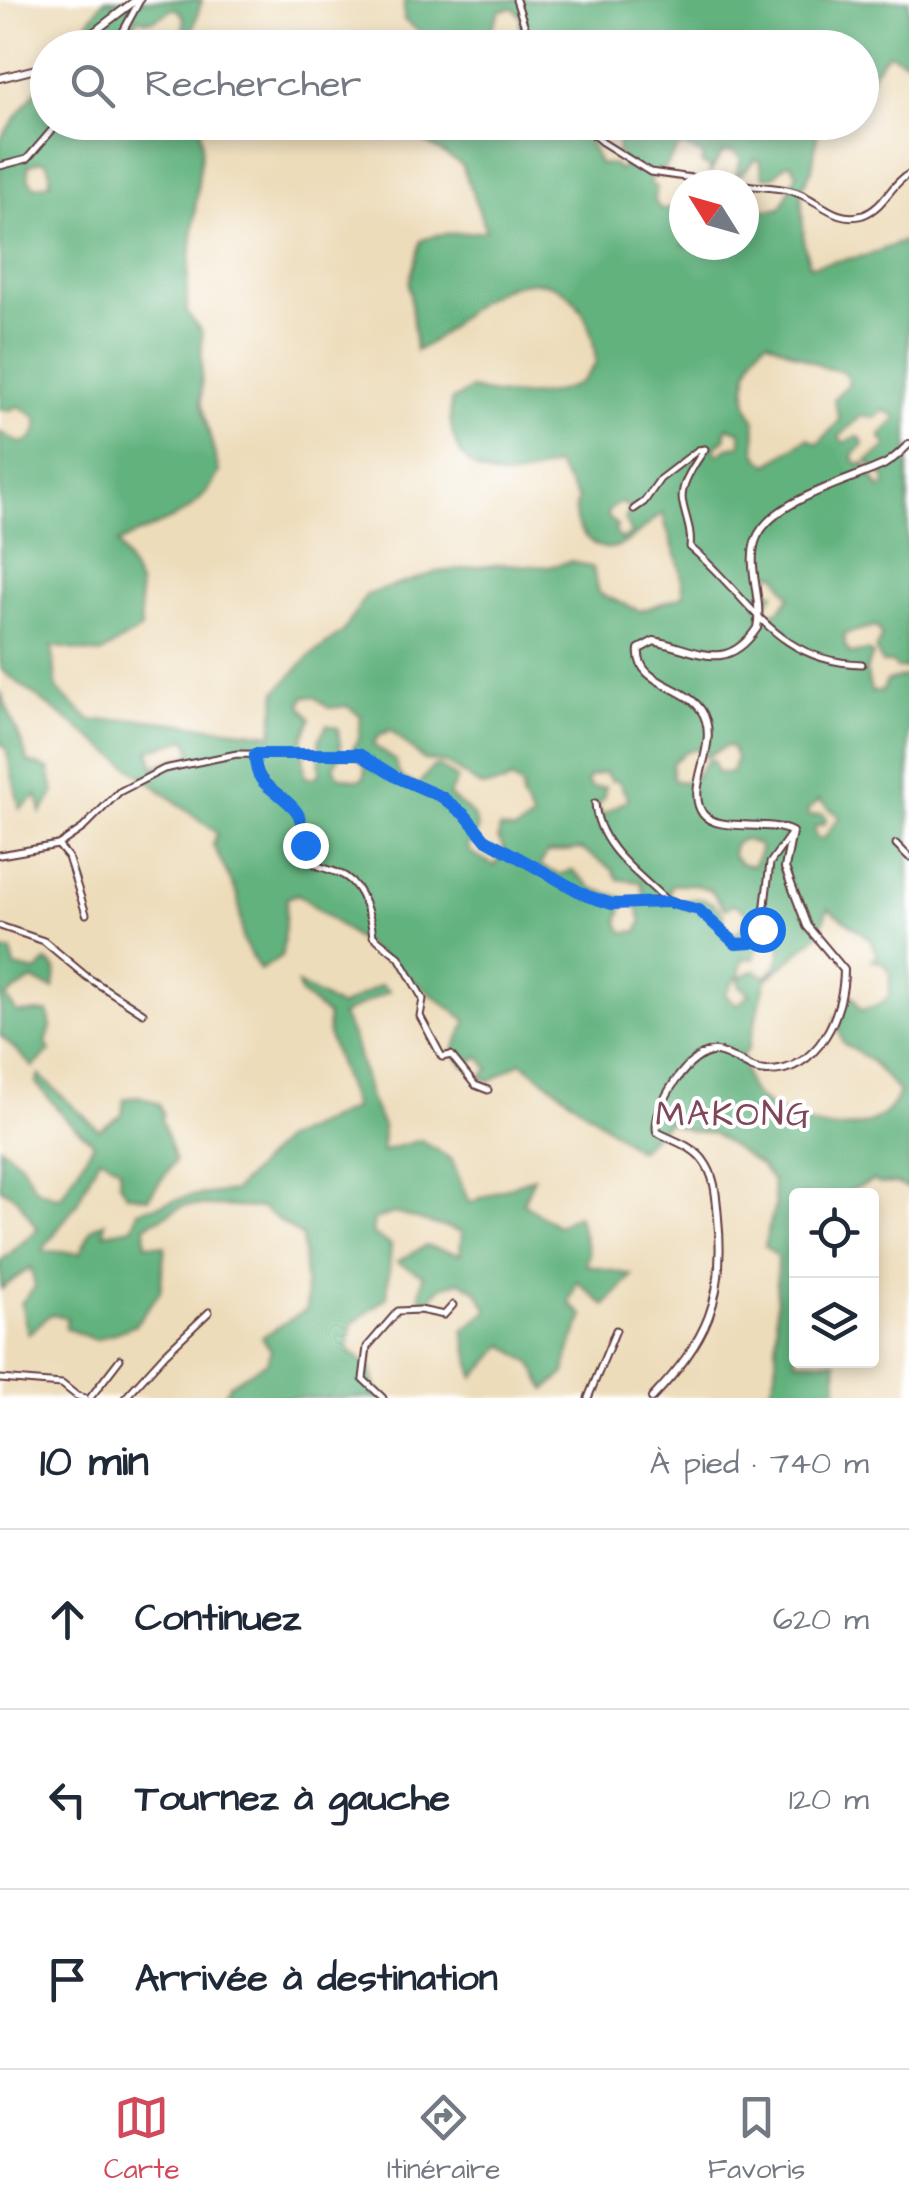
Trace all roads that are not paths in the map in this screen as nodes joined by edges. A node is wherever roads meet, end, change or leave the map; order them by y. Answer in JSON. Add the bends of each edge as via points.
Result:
{"nodes":[{"id":1,"x":138,"y":0,"type":"edge"},
{"id":2,"x":516,"y":0,"type":"edge"},
{"id":3,"x":97,"y":30,"type":"edge"},
{"id":4,"x":121,"y":30,"type":"edge"},
{"id":5,"x":526,"y":30,"type":"edge"},
{"id":6,"x":30,"y":70,"type":"edge"},
{"id":7,"x":0,"y":78,"type":"edge"},
{"id":8,"x":44,"y":140,"type":"edge"},
{"id":9,"x":600,"y":140,"type":"edge"},
{"id":10,"x":0,"y":166,"type":"edge"},
{"id":11,"x":909,"y":174,"type":"edge"},
{"id":12,"x":669,"y":175,"type":"edge"},
{"id":13,"x":759,"y":187,"type":"edge"},
{"id":14,"x":909,"y":444,"type":"edge"},
{"id":15,"x":634,"y":509,"type":"dead end"},
{"id":16,"x":760,"y":617,"type":"junction"},
{"id":17,"x":862,"y":664,"type":"dead end"},
{"id":18,"x":255,"y":754,"type":"junction"},
{"id":19,"x":595,"y":803,"type":"dead end"},
{"id":20,"x":792,"y":832,"type":"junction"},
{"id":21,"x":896,"y":844,"type":"dead end"},
{"id":22,"x":58,"y":845,"type":"junction"},
{"id":23,"x":0,"y":855,"type":"edge"},
{"id":24,"x":909,"y":856,"type":"edge"},
{"id":25,"x":667,"y":902,"type":"junction"},
{"id":26,"x":86,"y":914,"type":"dead end"},
{"id":27,"x":0,"y":926,"type":"edge"},
{"id":28,"x":143,"y":1013,"type":"dead end"},
{"id":29,"x":488,"y":1090,"type":"dead end"},
{"id":30,"x":453,"y":1305,"type":"dead end"},
{"id":31,"x":209,"y":1312,"type":"dead end"},
{"id":32,"x":616,"y":1330,"type":"dead end"},
{"id":33,"x":120,"y":1359,"type":"dead end"},
{"id":34,"x":0,"y":1379,"type":"edge"},
{"id":35,"x":87,"y":1398,"type":"edge"},
{"id":36,"x":125,"y":1398,"type":"edge"},
{"id":37,"x":383,"y":1398,"type":"edge"},
{"id":38,"x":588,"y":1398,"type":"edge"},
{"id":39,"x":652,"y":1398,"type":"edge"}],
"edges":[{"from":1,"to":3,"type":"street"},
{"from":1,"to":4,"type":"street"},
{"from":2,"to":5,"type":"street"},
{"from":6,"to":7,"type":"street"},
{"from":8,"to":10,"type":"street","via":[[27,159]]},
{"from":9,"to":12,"type":"street","via":[[650,172]]},
{"from":11,"to":13,"type":"street","via":[[862,216],[838,216],[795,191]]},
{"from":14,"to":16,"type":"street","via":[[887,463],[797,499],[766,524],[755,542]]},
{"from":15,"to":16,"type":"street","via":[[660,479],[704,449],[682,494],[690,547]]},
{"from":16,"to":17,"type":"street","via":[[773,634],[817,659]]},
{"from":16,"to":20,"type":"street","via":[[748,641],[728,656],[654,640],[639,649],[638,662],[694,702],[706,720],[698,784],[705,816],[720,824]]},
{"from":18,"to":22,"type":"street","via":[[142,778]]},
{"from":18,"to":25,"type":"street","via":[[359,754],[442,797],[485,839],[587,896],[612,904]]},
{"from":18,"to":29,"type":"street","via":[[255,772],[300,816],[316,865],[346,876],[357,890],[373,936],[398,958],[423,999],[420,1016],[442,1056],[451,1056],[475,1086]]},
{"from":19,"to":25,"type":"street","via":[[610,845]]},
{"from":20,"to":25,"type":"street","via":[[770,864],[762,929],[752,943],[736,944],[699,910]]},
{"from":20,"to":39,"type":"street","via":[[785,868],[807,926],[844,970],[844,996],[822,1040],[788,1068],[757,1070],[711,1052],[699,1056],[668,1094],[655,1122],[658,1132],[701,1156],[714,1179],[722,1253],[714,1309],[698,1342]]},
{"from":21,"to":24,"type":"street"},
{"from":22,"to":23,"type":"street"},
{"from":22,"to":26,"type":"street"},
{"from":27,"to":28,"type":"street","via":[[44,941]]},
{"from":30,"to":37,"type":"street","via":[[444,1315],[398,1311],[368,1347],[363,1379]]},
{"from":31,"to":36,"type":"street"},
{"from":32,"to":38,"type":"street"},
{"from":33,"to":35,"type":"street"},
{"from":34,"to":35,"type":"street","via":[[62,1384]]}]}
